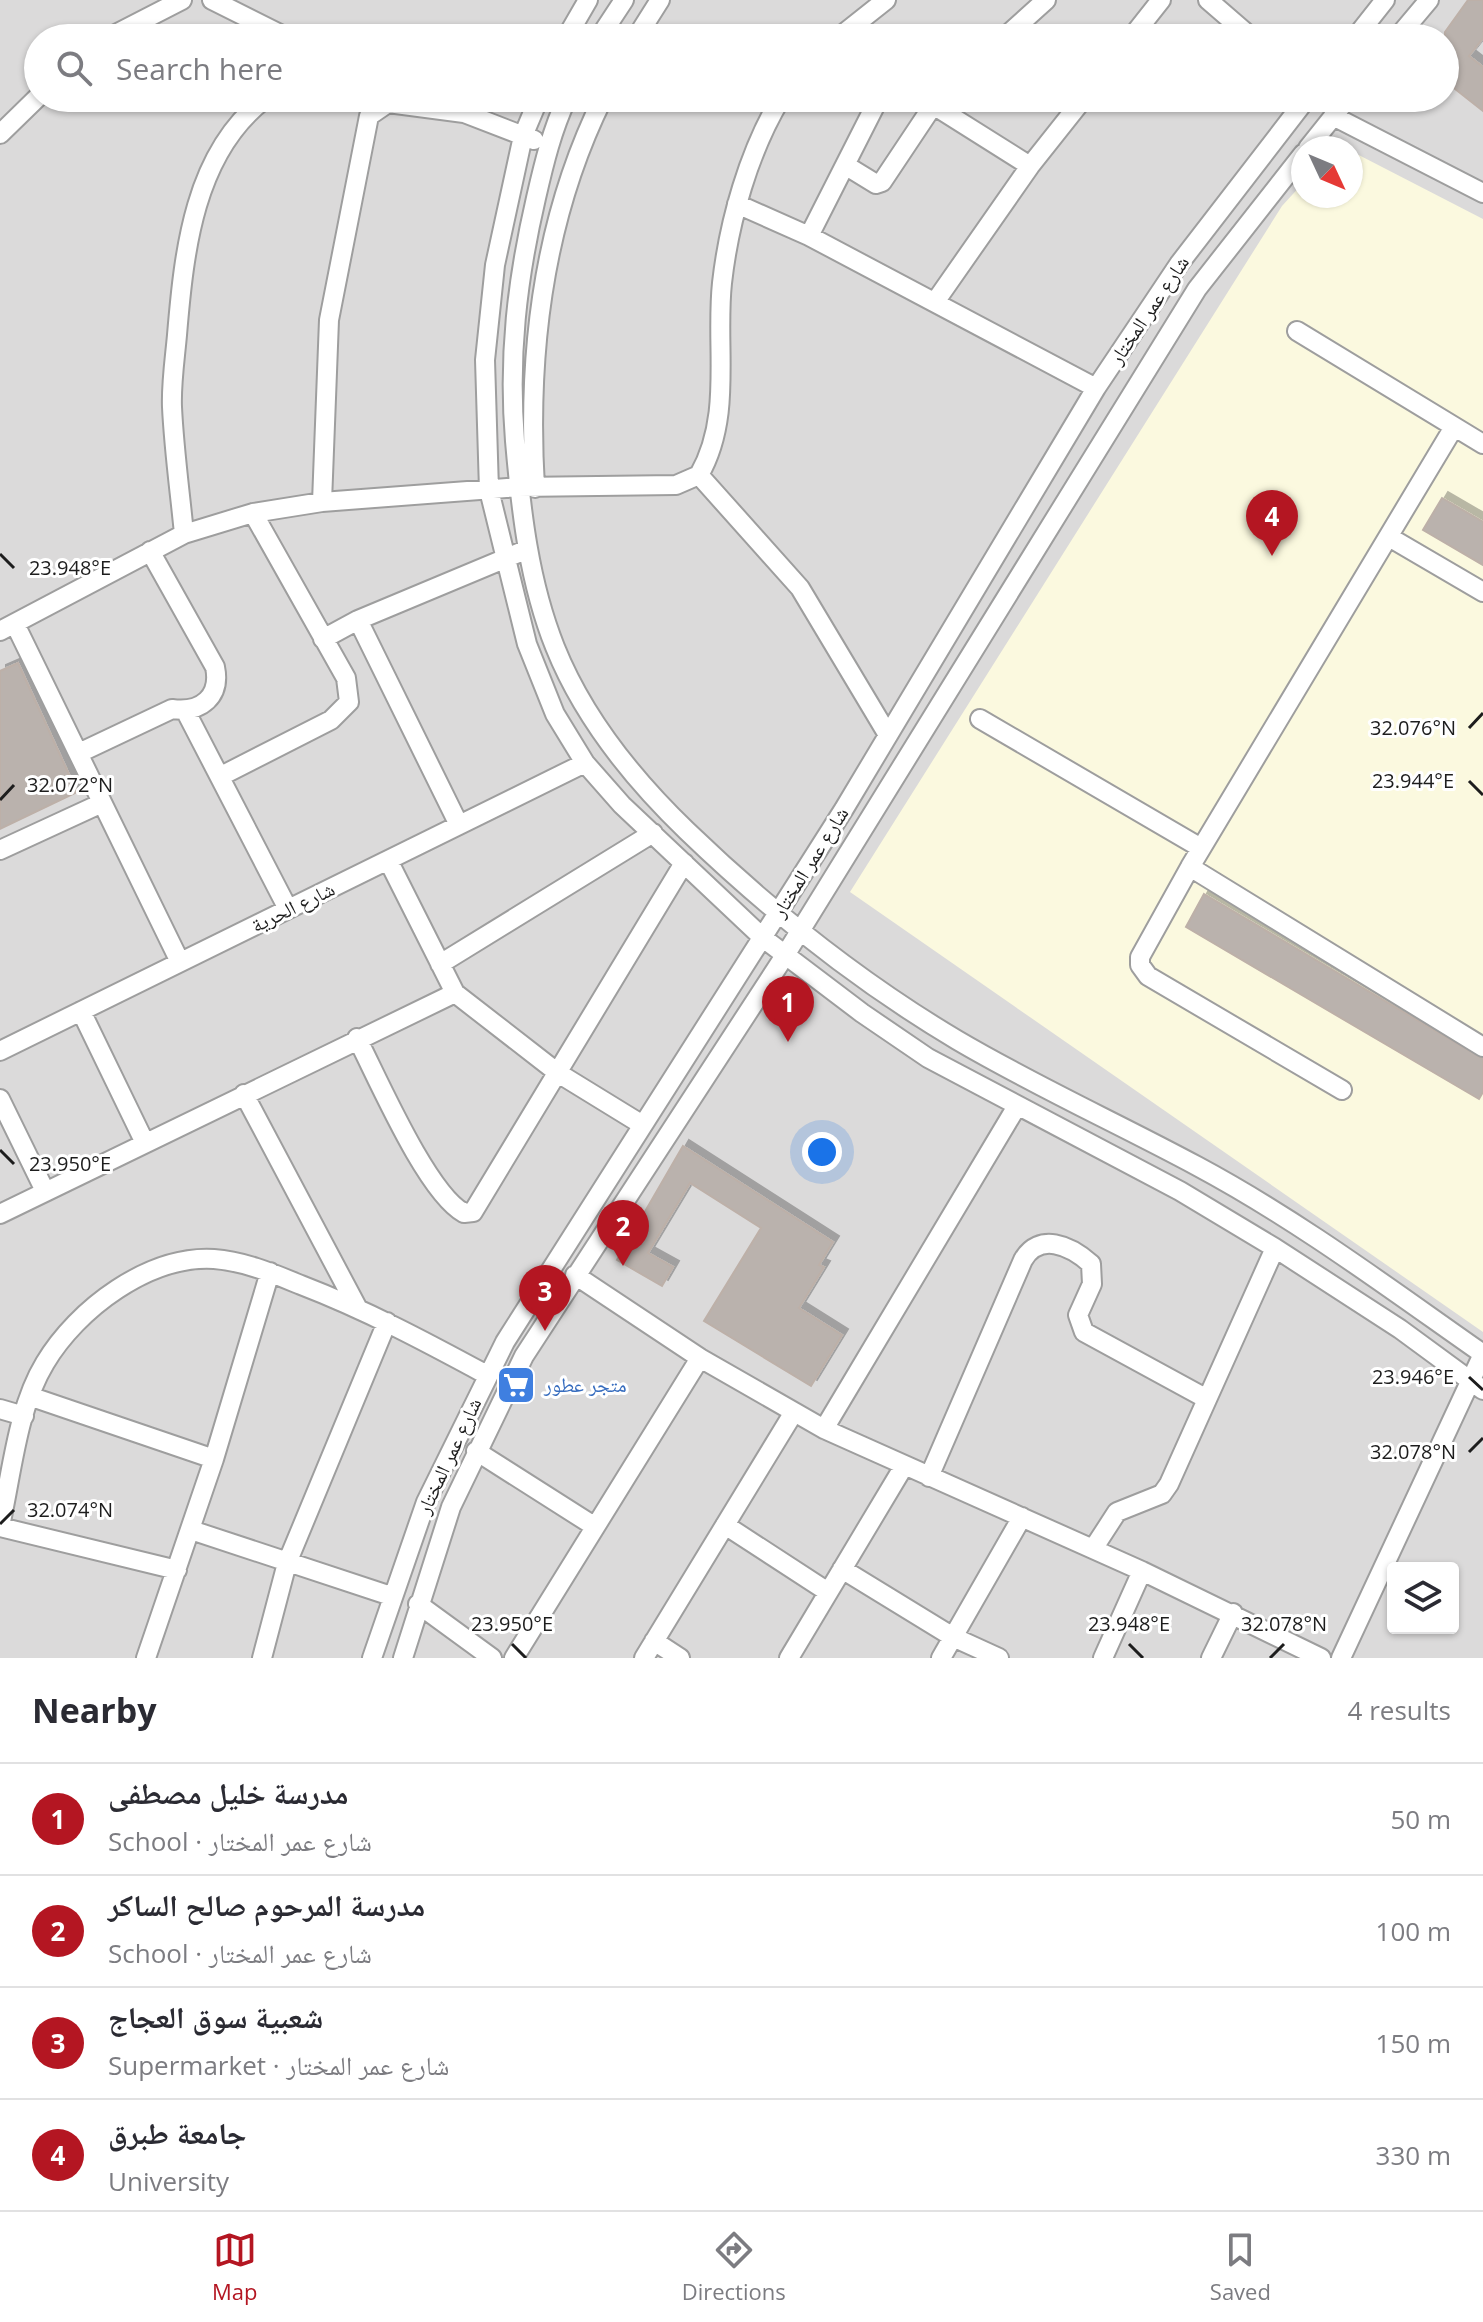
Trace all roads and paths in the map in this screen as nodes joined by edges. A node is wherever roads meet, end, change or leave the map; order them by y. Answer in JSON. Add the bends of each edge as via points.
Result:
{"nodes":[{"id":1,"x":182,"y":0,"type":"edge"},
{"id":2,"x":212,"y":0,"type":"edge"},
{"id":3,"x":588,"y":0,"type":"edge"},
{"id":4,"x":624,"y":0,"type":"edge"},
{"id":5,"x":660,"y":0,"type":"edge"},
{"id":6,"x":886,"y":0,"type":"edge"},
{"id":7,"x":1046,"y":0,"type":"edge"},
{"id":8,"x":1161,"y":0,"type":"edge"},
{"id":9,"x":1208,"y":0,"type":"edge"},
{"id":10,"x":1385,"y":0,"type":"edge"},
{"id":11,"x":1429,"y":0,"type":"edge"},
{"id":12,"x":135,"y":24,"type":"edge"},
{"id":13,"x":260,"y":24,"type":"edge"},
{"id":14,"x":574,"y":24,"type":"edge"},
{"id":15,"x":608,"y":24,"type":"edge"},
{"id":16,"x":645,"y":24,"type":"edge"},
{"id":17,"x":867,"y":24,"type":"edge"},
{"id":18,"x":1019,"y":24,"type":"edge"},
{"id":19,"x":1142,"y":24,"type":"edge"},
{"id":20,"x":1236,"y":24,"type":"edge"},
{"id":21,"x":1366,"y":24,"type":"edge"},
{"id":22,"x":1409,"y":24,"type":"edge"},
{"id":23,"x":24,"y":111,"type":"edge"},
{"id":24,"x":246,"y":112,"type":"edge"},
{"id":25,"x":375,"y":112,"type":"edge"},
{"id":26,"x":456,"y":112,"type":"edge"},
{"id":27,"x":533,"y":112,"type":"edge"},
{"id":28,"x":561,"y":112,"type":"edge"},
{"id":29,"x":598,"y":112,"type":"edge"},
{"id":30,"x":773,"y":112,"type":"edge"},
{"id":31,"x":872,"y":112,"type":"edge"},
{"id":32,"x":923,"y":112,"type":"edge"},
{"id":33,"x":947,"y":112,"type":"edge"},
{"id":34,"x":1073,"y":112,"type":"edge"},
{"id":35,"x":1295,"y":112,"type":"edge"},
{"id":36,"x":1336,"y":112,"type":"edge"},
{"id":37,"x":464,"y":113,"type":"joint"},
{"id":38,"x":1333,"y":116,"type":"junction"},
{"id":39,"x":0,"y":134,"type":"edge"},
{"id":40,"x":523,"y":136,"type":"junction"},
{"id":41,"x":1317,"y":136,"type":"edge"},
{"id":42,"x":1272,"y":140,"type":"junction"},
{"id":43,"x":548,"y":145,"type":"junction"},
{"id":44,"x":1291,"y":149,"type":"edge"},
{"id":45,"x":845,"y":165,"type":"junction"},
{"id":46,"x":1030,"y":166,"type":"junction"},
{"id":47,"x":1291,"y":169,"type":"edge"},
{"id":48,"x":1481,"y":188,"type":"edge"},
{"id":49,"x":737,"y":204,"type":"junction"},
{"id":50,"x":809,"y":236,"type":"junction"},
{"id":51,"x":935,"y":302,"type":"junction"},
{"id":52,"x":1297,"y":331,"type":"dead end"},
{"id":53,"x":1096,"y":388,"type":"junction"},
{"id":54,"x":1454,"y":427,"type":"junction"},
{"id":55,"x":1483,"y":444,"type":"edge"},
{"id":56,"x":699,"y":475,"type":"junction"},
{"id":57,"x":527,"y":488,"type":"junction"},
{"id":58,"x":489,"y":490,"type":"junction"},
{"id":59,"x":322,"y":502,"type":"junction"},
{"id":60,"x":253,"y":513,"type":"junction"},
{"id":61,"x":184,"y":534,"type":"junction"},
{"id":62,"x":1389,"y":537,"type":"junction"},
{"id":63,"x":528,"y":549,"type":"junction"},
{"id":64,"x":150,"y":551,"type":"junction"},
{"id":65,"x":504,"y":558,"type":"junction"},
{"id":66,"x":1483,"y":592,"type":"edge"},
{"id":67,"x":358,"y":620,"type":"junction"},
{"id":68,"x":8,"y":628,"type":"edge"},
{"id":69,"x":323,"y":639,"type":"junction"},
{"id":70,"x":185,"y":710,"type":"junction"},
{"id":71,"x":980,"y":719,"type":"dead end"},
{"id":72,"x":888,"y":735,"type":"junction"},
{"id":73,"x":79,"y":753,"type":"junction"},
{"id":74,"x":585,"y":763,"type":"junction"},
{"id":75,"x":221,"y":776,"type":"junction"},
{"id":76,"x":102,"y":803,"type":"junction"},
{"id":77,"x":459,"y":825,"type":"junction"},
{"id":78,"x":653,"y":833,"type":"junction"},
{"id":79,"x":1201,"y":848,"type":"junction"},
{"id":80,"x":0,"y":850,"type":"edge"},
{"id":81,"x":388,"y":860,"type":"junction"},
{"id":82,"x":684,"y":863,"type":"junction"},
{"id":83,"x":1190,"y":867,"type":"junction"},
{"id":84,"x":288,"y":909,"type":"junction"},
{"id":85,"x":777,"y":915,"type":"junction"},
{"id":86,"x":800,"y":931,"type":"junction"},
{"id":87,"x":763,"y":938,"type":"junction"},
{"id":88,"x":784,"y":957,"type":"junction"},
{"id":89,"x":180,"y":962,"type":"junction"},
{"id":90,"x":440,"y":964,"type":"junction"},
{"id":91,"x":455,"y":993,"type":"junction"},
{"id":92,"x":81,"y":1011,"type":"junction"},
{"id":93,"x":357,"y":1038,"type":"junction"},
{"id":94,"x":1483,"y":1047,"type":"edge"},
{"id":95,"x":0,"y":1051,"type":"edge"},
{"id":96,"x":558,"y":1073,"type":"junction"},
{"id":97,"x":1342,"y":1090,"type":"dead end"},
{"id":98,"x":244,"y":1094,"type":"junction"},
{"id":99,"x":0,"y":1099,"type":"edge"},
{"id":100,"x":1017,"y":1106,"type":"junction"},
{"id":101,"x":641,"y":1124,"type":"junction"},
{"id":102,"x":145,"y":1143,"type":"junction"},
{"id":103,"x":45,"y":1191,"type":"junction"},
{"id":104,"x":0,"y":1214,"type":"edge"},
{"id":105,"x":1275,"y":1248,"type":"junction"},
{"id":106,"x":270,"y":1272,"type":"junction"},
{"id":107,"x":575,"y":1275,"type":"junction"},
{"id":108,"x":357,"y":1307,"type":"junction"},
{"id":109,"x":387,"y":1322,"type":"junction"},
{"id":110,"x":1483,"y":1354,"type":"edge"},
{"id":111,"x":700,"y":1358,"type":"junction"},
{"id":112,"x":487,"y":1375,"type":"junction"},
{"id":113,"x":1476,"y":1385,"type":"edge"},
{"id":114,"x":32,"y":1397,"type":"junction"},
{"id":115,"x":1207,"y":1399,"type":"junction"},
{"id":116,"x":0,"y":1409,"type":"edge"},
{"id":117,"x":794,"y":1412,"type":"junction"},
{"id":118,"x":24,"y":1416,"type":"junction"},
{"id":119,"x":824,"y":1429,"type":"junction"},
{"id":120,"x":476,"y":1451,"type":"junction"},
{"id":121,"x":214,"y":1459,"type":"junction"},
{"id":122,"x":904,"y":1466,"type":"junction"},
{"id":123,"x":929,"y":1477,"type":"junction"},
{"id":124,"x":1022,"y":1517,"type":"junction"},
{"id":125,"x":725,"y":1525,"type":"junction"},
{"id":126,"x":0,"y":1526,"type":"edge"},
{"id":127,"x":594,"y":1526,"type":"junction"},
{"id":128,"x":191,"y":1530,"type":"junction"},
{"id":129,"x":1093,"y":1549,"type":"junction"},
{"id":130,"x":287,"y":1563,"type":"junction"},
{"id":131,"x":842,"y":1569,"type":"junction"},
{"id":132,"x":177,"y":1570,"type":"junction"},
{"id":133,"x":1142,"y":1571,"type":"junction"},
{"id":134,"x":828,"y":1592,"type":"junction"},
{"id":135,"x":391,"y":1596,"type":"junction"},
{"id":136,"x":418,"y":1604,"type":"junction"},
{"id":137,"x":1233,"y":1613,"type":"junction"},
{"id":138,"x":953,"y":1637,"type":"junction"},
{"id":139,"x":654,"y":1641,"type":"junction"},
{"id":140,"x":146,"y":1658,"type":"edge"},
{"id":141,"x":262,"y":1658,"type":"edge"},
{"id":142,"x":372,"y":1658,"type":"edge"},
{"id":143,"x":403,"y":1658,"type":"edge"},
{"id":144,"x":492,"y":1658,"type":"edge"},
{"id":145,"x":514,"y":1658,"type":"edge"},
{"id":146,"x":644,"y":1658,"type":"edge"},
{"id":147,"x":680,"y":1658,"type":"edge"},
{"id":148,"x":789,"y":1658,"type":"edge"},
{"id":149,"x":941,"y":1658,"type":"edge"},
{"id":150,"x":999,"y":1658,"type":"edge"},
{"id":151,"x":1103,"y":1658,"type":"edge"},
{"id":152,"x":1211,"y":1658,"type":"edge"},
{"id":153,"x":1321,"y":1658,"type":"edge"},
{"id":154,"x":1341,"y":1658,"type":"edge"}],
"edges":[{"from":1,"to":12,"type":"street"},
{"from":2,"to":13,"type":"street"},
{"from":3,"to":14,"type":"street"},
{"from":4,"to":15,"type":"street"},
{"from":5,"to":16,"type":"street"},
{"from":6,"to":17,"type":"street"},
{"from":7,"to":18,"type":"street"},
{"from":8,"to":19,"type":"street"},
{"from":9,"to":20,"type":"street"},
{"from":10,"to":21,"type":"street"},
{"from":11,"to":22,"type":"street"},
{"from":23,"to":39,"type":"street"},
{"from":24,"to":61,"type":"street","via":[[215,157],[190,232],[182,279],[171,405]]},
{"from":25,"to":59,"type":"street","via":[[369,116],[329,320]]},
{"from":26,"to":37,"type":"street"},
{"from":27,"to":40,"type":"street"},
{"from":28,"to":43,"type":"street"},
{"from":29,"to":57,"type":"street","via":[[566,193],[542,290]]},
{"from":30,"to":49,"type":"street"},
{"from":31,"to":45,"type":"street"},
{"from":32,"to":45,"type":"street","via":[[882,182],[876,184]]},
{"from":33,"to":46,"type":"street"},
{"from":34,"to":46,"type":"street"},
{"from":35,"to":42,"type":"street","name":"شارع عمر المختار"},
{"from":36,"to":38,"type":"street","name":"شارع عمر المختار"},
{"from":37,"to":40,"type":"street"},
{"from":38,"to":41,"type":"street","name":"شارع عمر المختار"},
{"from":38,"to":48,"type":"street"},
{"from":40,"to":43,"type":"street"},
{"from":40,"to":58,"type":"street","via":[[495,265],[485,360]]},
{"from":42,"to":44,"type":"street"},
{"from":42,"to":53,"type":"street","name":"شارع عمر المختار","via":[[1179,264]]},
{"from":43,"to":57,"type":"street","via":[[514,311],[512,407]]},
{"from":45,"to":50,"type":"street"},
{"from":46,"to":51,"type":"street"},
{"from":47,"to":86,"type":"street","name":"شارع عمر المختار","via":[[1197,289]]},
{"from":49,"to":50,"type":"street"},
{"from":49,"to":56,"type":"street","via":[[722,284],[715,434]]},
{"from":50,"to":51,"type":"street"},
{"from":51,"to":53,"type":"street"},
{"from":52,"to":54,"type":"street"},
{"from":53,"to":72,"type":"street","name":"شارع عمر المختار"},
{"from":54,"to":55,"type":"street"},
{"from":54,"to":62,"type":"street"},
{"from":56,"to":57,"type":"street","via":[[676,485]]},
{"from":56,"to":72,"type":"street","via":[[800,588]]},
{"from":57,"to":58,"type":"street"},
{"from":57,"to":63,"type":"street"},
{"from":58,"to":59,"type":"street"},
{"from":58,"to":65,"type":"street"},
{"from":59,"to":60,"type":"street"},
{"from":60,"to":61,"type":"street"},
{"from":60,"to":69,"type":"street"},
{"from":61,"to":64,"type":"street"},
{"from":62,"to":66,"type":"street"},
{"from":62,"to":79,"type":"street"},
{"from":63,"to":65,"type":"street"},
{"from":63,"to":85,"type":"street","via":[[555,648],[590,715],[667,813]]},
{"from":64,"to":68,"type":"street"},
{"from":64,"to":70,"type":"street","via":[[215,667],[214,695]]},
{"from":65,"to":67,"type":"street"},
{"from":65,"to":74,"type":"street","via":[[527,644],[555,714]]},
{"from":67,"to":69,"type":"street"},
{"from":67,"to":77,"type":"street"},
{"from":68,"to":73,"type":"street"},
{"from":69,"to":75,"type":"street","via":[[346,678],[349,702],[342,712]]},
{"from":70,"to":73,"type":"street","via":[[172,709]]},
{"from":70,"to":75,"type":"street"},
{"from":71,"to":79,"type":"street"},
{"from":72,"to":85,"type":"street","name":"شارع عمر المختار"},
{"from":73,"to":76,"type":"street"},
{"from":74,"to":77,"type":"street","name":"شارع الحرية"},
{"from":74,"to":78,"type":"street"},
{"from":75,"to":84,"type":"street"},
{"from":76,"to":80,"type":"street"},
{"from":76,"to":89,"type":"street"},
{"from":77,"to":81,"type":"street","name":"شارع الحرية"},
{"from":78,"to":82,"type":"street"},
{"from":78,"to":90,"type":"street"},
{"from":79,"to":83,"type":"street"},
{"from":81,"to":84,"type":"street","name":"شارع الحرية"},
{"from":81,"to":90,"type":"street"},
{"from":82,"to":87,"type":"street"},
{"from":82,"to":96,"type":"street"},
{"from":83,"to":94,"type":"street"},
{"from":83,"to":97,"type":"street","via":[[1142,950],[1144,972]]},
{"from":84,"to":89,"type":"street","name":"شارع الحرية"},
{"from":85,"to":86,"type":"street"},
{"from":85,"to":87,"type":"street","name":"شارع عمر المختار"},
{"from":86,"to":88,"type":"street","name":"شارع عمر المختار"},
{"from":86,"to":110,"type":"street","via":[[956,1040],[1283,1217]]},
{"from":87,"to":88,"type":"street"},
{"from":87,"to":101,"type":"street","name":"شارع عمر المختار"},
{"from":88,"to":100,"type":"street","via":[[928,1058]]},
{"from":88,"to":107,"type":"street","name":"شارع عمر المختار"},
{"from":89,"to":92,"type":"street","name":"شارع الحرية"},
{"from":90,"to":91,"type":"street"},
{"from":91,"to":93,"type":"street"},
{"from":91,"to":96,"type":"street"},
{"from":92,"to":95,"type":"street","name":"شارع الحرية"},
{"from":92,"to":102,"type":"street"},
{"from":93,"to":96,"type":"street","via":[[418,1155],[447,1201],[464,1213],[481,1203]]},
{"from":93,"to":98,"type":"street"},
{"from":96,"to":101,"type":"street"},
{"from":98,"to":102,"type":"street"},
{"from":98,"to":108,"type":"street"},
{"from":99,"to":103,"type":"street"},
{"from":100,"to":105,"type":"street","via":[[1180,1191]]},
{"from":100,"to":119,"type":"street"},
{"from":101,"to":112,"type":"street","name":"شارع عمر المختار"},
{"from":102,"to":103,"type":"street"},
{"from":103,"to":104,"type":"street"},
{"from":105,"to":113,"type":"street"},
{"from":105,"to":115,"type":"street"},
{"from":106,"to":108,"type":"street"},
{"from":106,"to":114,"type":"street","via":[[212,1259],[159,1270],[110,1292],[45,1363]]},
{"from":106,"to":121,"type":"street"},
{"from":107,"to":111,"type":"street"},
{"from":107,"to":120,"type":"street","name":"شارع عمر المختار","via":[[524,1356]]},
{"from":108,"to":109,"type":"street"},
{"from":109,"to":112,"type":"street"},
{"from":109,"to":130,"type":"street"},
{"from":110,"to":113,"type":"street"},
{"from":111,"to":117,"type":"street"},
{"from":111,"to":127,"type":"street"},
{"from":112,"to":135,"type":"street","name":"شارع عمر المختار","via":[[426,1502]]},
{"from":113,"to":154,"type":"street"},
{"from":114,"to":118,"type":"street"},
{"from":114,"to":121,"type":"street"},
{"from":115,"to":123,"type":"street","via":[[1084,1332],[1078,1315],[1092,1284],[1091,1264],[1062,1247],[1040,1242],[1023,1260]]},
{"from":115,"to":129,"type":"street","via":[[1162,1494],[1117,1512]]},
{"from":116,"to":118,"type":"street"},
{"from":117,"to":119,"type":"street"},
{"from":117,"to":125,"type":"street"},
{"from":118,"to":126,"type":"street"},
{"from":119,"to":122,"type":"street"},
{"from":120,"to":127,"type":"street"},
{"from":120,"to":136,"type":"street","name":"شارع عمر المختار"},
{"from":121,"to":128,"type":"street"},
{"from":122,"to":123,"type":"street"},
{"from":122,"to":131,"type":"street"},
{"from":123,"to":124,"type":"street"},
{"from":124,"to":129,"type":"street"},
{"from":124,"to":138,"type":"street"},
{"from":125,"to":134,"type":"street"},
{"from":125,"to":139,"type":"street"},
{"from":126,"to":132,"type":"street"},
{"from":127,"to":145,"type":"street"},
{"from":128,"to":130,"type":"street"},
{"from":128,"to":132,"type":"street"},
{"from":129,"to":133,"type":"street"},
{"from":130,"to":135,"type":"street"},
{"from":130,"to":141,"type":"street"},
{"from":131,"to":134,"type":"street"},
{"from":131,"to":138,"type":"street"},
{"from":132,"to":140,"type":"street"},
{"from":133,"to":137,"type":"street"},
{"from":133,"to":151,"type":"street"},
{"from":134,"to":148,"type":"street"},
{"from":135,"to":142,"type":"street","name":"شارع عمر المختار"},
{"from":136,"to":143,"type":"street","name":"شارع عمر المختار"},
{"from":136,"to":144,"type":"street"},
{"from":137,"to":152,"type":"street"},
{"from":137,"to":153,"type":"street"},
{"from":138,"to":149,"type":"street"},
{"from":138,"to":150,"type":"street"},
{"from":139,"to":146,"type":"street"},
{"from":139,"to":147,"type":"street"}]}
